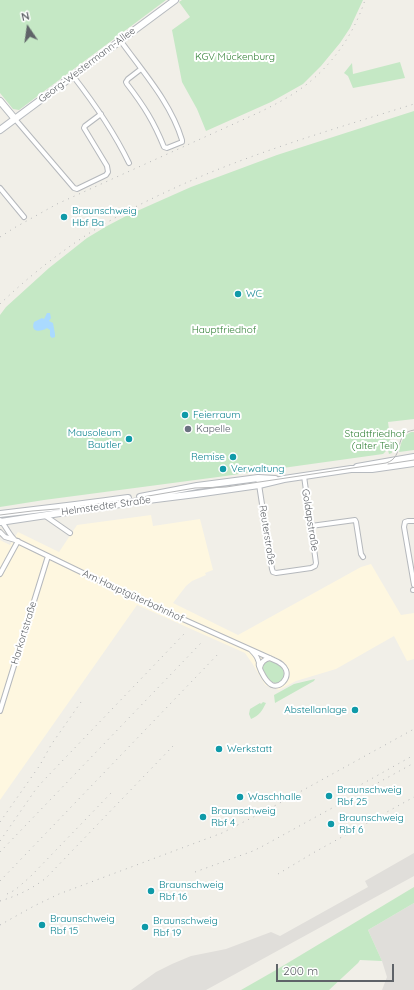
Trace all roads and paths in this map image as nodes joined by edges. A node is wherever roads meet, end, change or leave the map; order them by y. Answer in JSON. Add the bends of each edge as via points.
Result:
{"nodes":[{"id":1,"x":175,"y":0,"type":"edge"},
{"id":2,"x":120,"y":40,"type":"junction"},
{"id":3,"x":141,"y":69,"type":"junction"},
{"id":4,"x":73,"y":76,"type":"junction"},
{"id":5,"x":0,"y":101,"type":"edge"},
{"id":6,"x":101,"y":114,"type":"junction"},
{"id":7,"x":15,"y":119,"type":"junction"},
{"id":8,"x":0,"y":130,"type":"edge"},
{"id":9,"x":129,"y":163,"type":"dead end"},
{"id":10,"x":0,"y":188,"type":"edge"},
{"id":11,"x":24,"y":216,"type":"dead end"},
{"id":12,"x":414,"y":456,"type":"edge"},
{"id":13,"x":414,"y":463,"type":"edge"},
{"id":14,"x":351,"y":469,"type":"junction"},
{"id":15,"x":304,"y":476,"type":"junction"},
{"id":16,"x":259,"y":482,"type":"junction"},
{"id":17,"x":211,"y":484,"type":"junction"},
{"id":18,"x":212,"y":492,"type":"junction"},
{"id":19,"x":16,"y":512,"type":"junction"},
{"id":20,"x":0,"y":514,"type":"edge"},
{"id":21,"x":44,"y":515,"type":"junction"},
{"id":22,"x":0,"y":520,"type":"edge"},
{"id":23,"x":13,"y":520,"type":"junction"},
{"id":24,"x":414,"y":521,"type":"edge"},
{"id":25,"x":311,"y":526,"type":"junction"},
{"id":26,"x":7,"y":530,"type":"junction"},
{"id":27,"x":0,"y":532,"type":"edge"},
{"id":28,"x":70,"y":533,"type":"dead end"},
{"id":29,"x":17,"y":540,"type":"junction"},
{"id":30,"x":48,"y":556,"type":"junction"},
{"id":31,"x":363,"y":557,"type":"dead end"},
{"id":32,"x":293,"y":570,"type":"joint"},
{"id":33,"x":0,"y":574,"type":"edge"},
{"id":34,"x":414,"y":585,"type":"edge"},
{"id":35,"x":251,"y":650,"type":"junction"},
{"id":36,"x":272,"y":659,"type":"junction"},
{"id":37,"x":261,"y":670,"type":"junction"},
{"id":38,"x":0,"y":711,"type":"edge"}],
"edges":[{"from":1,"to":2,"type":"main road","name":"Georg-Westermann-Allee"},
{"from":2,"to":3,"type":"street"},
{"from":2,"to":4,"type":"main road","name":"Georg-Westermann-Allee"},
{"from":3,"to":3,"type":"street","via":[[169,109],[182,142],[164,147],[148,113],[126,82]]},
{"from":4,"to":6,"type":"street"},
{"from":4,"to":7,"type":"main road","name":"Georg-Westermann-Allee"},
{"from":5,"to":7,"type":"main road"},
{"from":6,"to":7,"type":"street","via":[[84,128],[108,172],[77,188],[74,188]]},
{"from":6,"to":9,"type":"street"},
{"from":7,"to":8,"type":"main road","name":"Georg-Westermann-Allee"},
{"from":10,"to":11,"type":"street"},
{"from":12,"to":14,"type":"main road","name":"Helmstedter Straße"},
{"from":13,"to":14,"type":"main road","name":"Helmstedter Straße"},
{"from":14,"to":15,"type":"main road","name":"Helmstedter Straße"},
{"from":15,"to":16,"type":"main road","name":"Helmstedter Straße"},
{"from":15,"to":25,"type":"street","name":"Goldapstraße"},
{"from":16,"to":17,"type":"main road","name":"Helmstedter Straße"},
{"from":16,"to":18,"type":"main road","name":"Helmstedter Straße"},
{"from":16,"to":32,"type":"street","name":"Reuterstraße","via":[[273,572]]},
{"from":17,"to":18,"type":"main road"},
{"from":17,"to":19,"type":"main road","name":"Helmstedter Straße","via":[[141,497]]},
{"from":18,"to":21,"type":"main road","name":"Helmstedter Straße"},
{"from":19,"to":20,"type":"main road","name":"Helmstedter Straße"},
{"from":19,"to":22,"type":"street"},
{"from":21,"to":23,"type":"main road","name":"Helmstedter Straße"},
{"from":21,"to":28,"type":"street"},
{"from":22,"to":23,"type":"main road","name":"Helmstedter Straße"},
{"from":22,"to":26,"type":"street","name":"Am Hauptgüterbahnhof"},
{"from":23,"to":26,"type":"street","via":[[8,524]]},
{"from":24,"to":34,"type":"street","via":[[405,522],[404,527]]},
{"from":25,"to":31,"type":"street","via":[[355,520]]},
{"from":25,"to":32,"type":"street","name":"Goldapstraße","via":[[315,566]]},
{"from":26,"to":29,"type":"street","name":"Am Hauptgüterbahnhof"},
{"from":27,"to":29,"type":"street","name":"Am Hauptgüterbahnhof"},
{"from":29,"to":30,"type":"street","name":"Am Hauptgüterbahnhof"},
{"from":29,"to":33,"type":"street"},
{"from":30,"to":35,"type":"street","name":"Am Hauptgüterbahnhof","via":[[116,590]]},
{"from":30,"to":38,"type":"street","name":"Harkortstraße"},
{"from":35,"to":36,"type":"street","name":"Am Hauptgüterbahnhof"},
{"from":35,"to":37,"type":"street","name":"Am Hauptgüterbahnhof","via":[[258,658]]},
{"from":36,"to":37,"type":"street","via":[[264,660]]},
{"from":36,"to":37,"type":"street","name":"Am Hauptgüterbahnhof","via":[[286,669],[287,676],[284,682],[278,685],[270,684]]}]}
